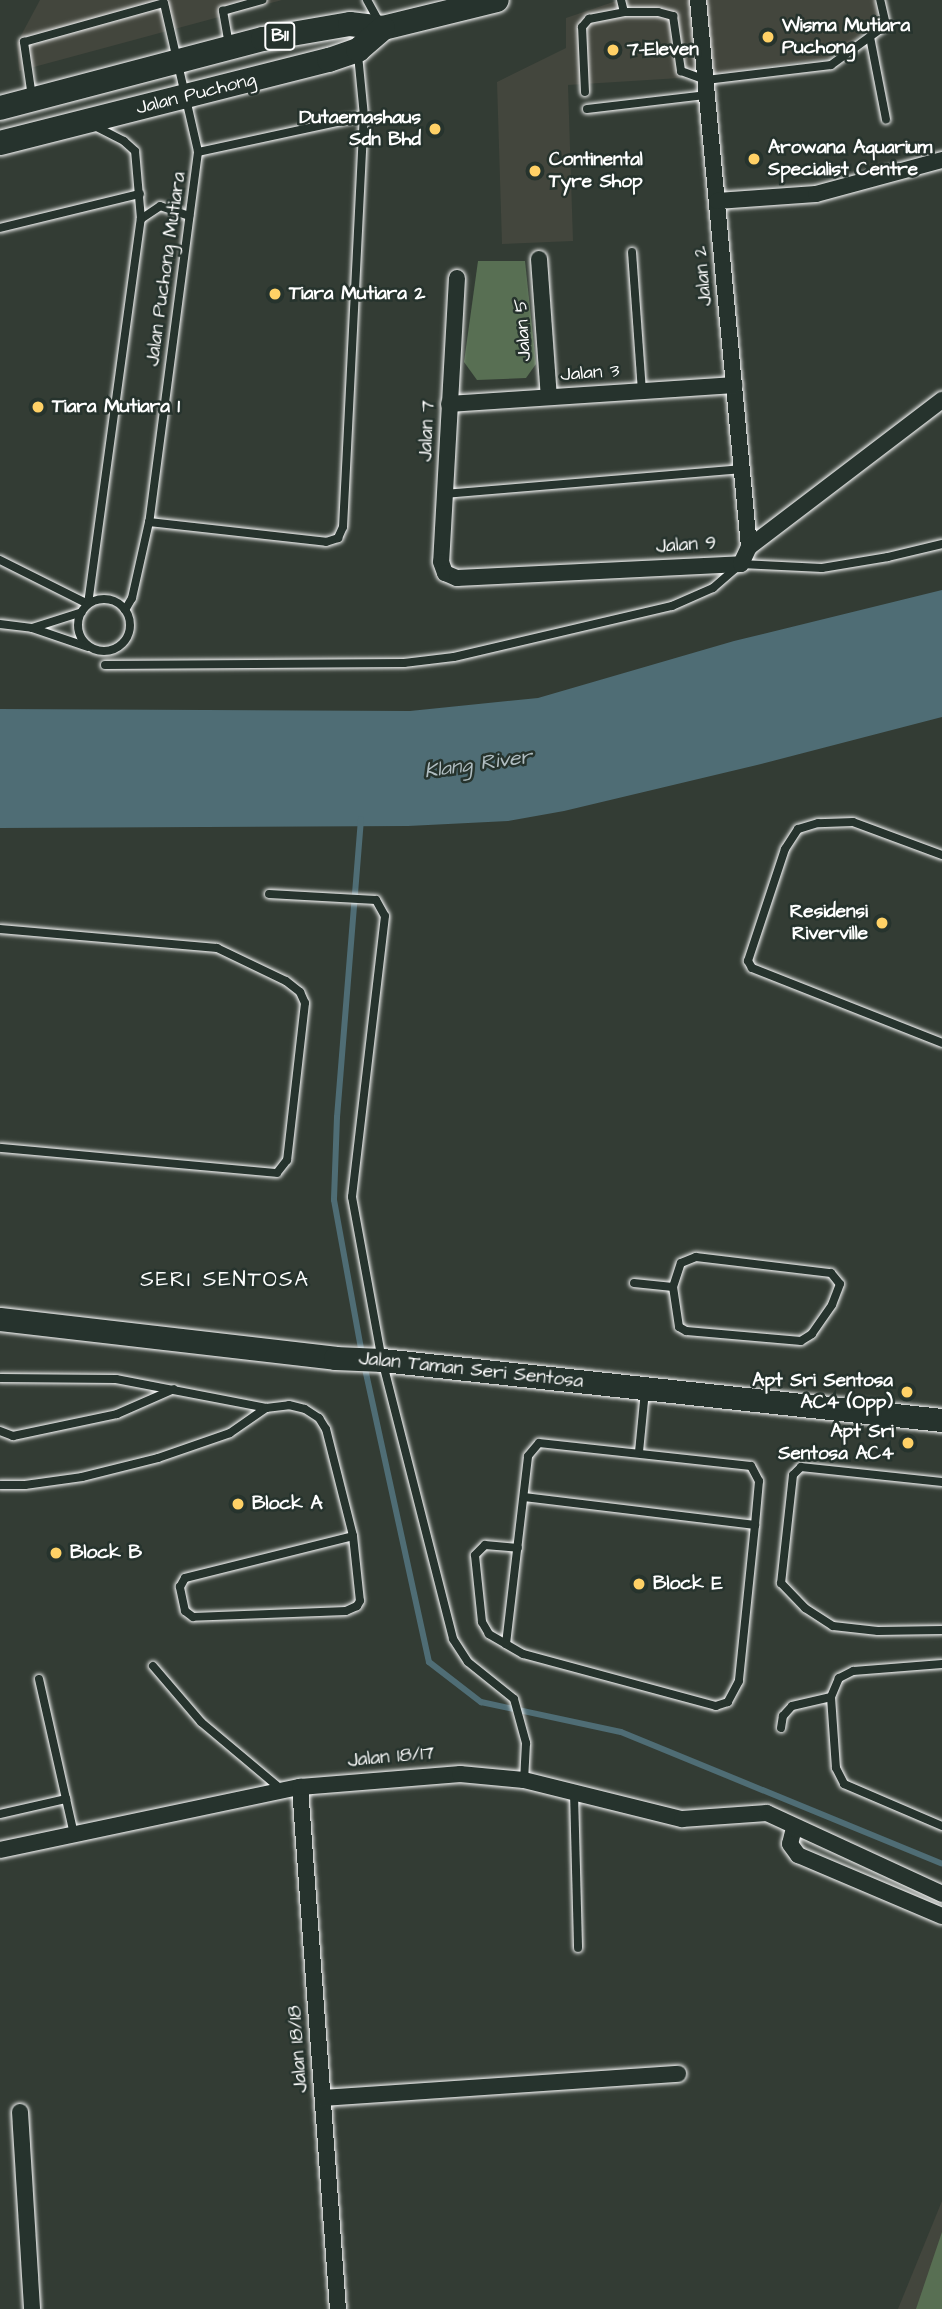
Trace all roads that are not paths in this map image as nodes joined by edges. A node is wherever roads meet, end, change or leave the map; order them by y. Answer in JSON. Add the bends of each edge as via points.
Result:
{"nodes":[{"id":1,"x":262,"y":0,"type":"edge"},
{"id":2,"x":367,"y":0,"type":"edge"},
{"id":3,"x":497,"y":0,"type":"edge"},
{"id":4,"x":621,"y":0,"type":"edge"},
{"id":5,"x":698,"y":0,"type":"edge"},
{"id":6,"x":880,"y":0,"type":"edge"},
{"id":7,"x":624,"y":12,"type":"junction"},
{"id":8,"x":383,"y":28,"type":"junction"},
{"id":9,"x":870,"y":37,"type":"junction"},
{"id":10,"x":230,"y":48,"type":"junction"},
{"id":11,"x":358,"y":50,"type":"junction"},
{"id":12,"x":178,"y":61,"type":"junction"},
{"id":13,"x":706,"y":88,"type":"junction"},
{"id":14,"x":585,"y":92,"type":"dead end"},
{"id":15,"x":186,"y":97,"type":"junction"},
{"id":16,"x":32,"y":100,"type":"junction"},
{"id":17,"x":0,"y":108,"type":"edge"},
{"id":18,"x":587,"y":109,"type":"dead end"},
{"id":19,"x":364,"y":116,"type":"junction"},
{"id":20,"x":886,"y":119,"type":"dead end"},
{"id":21,"x":86,"y":122,"type":"junction"},
{"id":22,"x":0,"y":143,"type":"edge"},
{"id":23,"x":198,"y":152,"type":"junction"},
{"id":24,"x":942,"y":160,"type":"edge"},
{"id":25,"x":141,"y":194,"type":"junction"},
{"id":26,"x":717,"y":201,"type":"junction"},
{"id":27,"x":188,"y":216,"type":"junction"},
{"id":28,"x":141,"y":219,"type":"junction"},
{"id":29,"x":0,"y":229,"type":"edge"},
{"id":30,"x":632,"y":252,"type":"dead end"},
{"id":31,"x":539,"y":259,"type":"dead end"},
{"id":32,"x":457,"y":278,"type":"dead end"},
{"id":33,"x":734,"y":385,"type":"junction"},
{"id":34,"x":642,"y":391,"type":"junction"},
{"id":35,"x":549,"y":397,"type":"junction"},
{"id":36,"x":942,"y":400,"type":"edge"},
{"id":37,"x":449,"y":404,"type":"junction"},
{"id":38,"x":742,"y":469,"type":"junction"},
{"id":39,"x":444,"y":494,"type":"junction"},
{"id":40,"x":149,"y":522,"type":"junction"},
{"id":41,"x":942,"y":544,"type":"edge"},
{"id":42,"x":749,"y":547,"type":"junction"},
{"id":43,"x":0,"y":559,"type":"edge"},
{"id":44,"x":741,"y":564,"type":"junction"},
{"id":45,"x":457,"y":578,"type":"joint"},
{"id":46,"x":89,"y":604,"type":"junction"},
{"id":47,"x":125,"y":610,"type":"junction"},
{"id":48,"x":82,"y":612,"type":"junction"},
{"id":49,"x":0,"y":624,"type":"edge"},
{"id":50,"x":32,"y":628,"type":"junction"},
{"id":51,"x":90,"y":648,"type":"junction"},
{"id":52,"x":105,"y":664,"type":"dead end"},
{"id":53,"x":942,"y":855,"type":"edge"},
{"id":54,"x":269,"y":894,"type":"dead end"},
{"id":55,"x":0,"y":929,"type":"edge"},
{"id":56,"x":942,"y":1043,"type":"edge"},
{"id":57,"x":0,"y":1148,"type":"edge"},
{"id":58,"x":634,"y":1283,"type":"dead end"},
{"id":59,"x":673,"y":1287,"type":"junction"},
{"id":60,"x":0,"y":1319,"type":"edge"},
{"id":61,"x":382,"y":1360,"type":"junction"},
{"id":62,"x":0,"y":1378,"type":"edge"},
{"id":63,"x":645,"y":1388,"type":"junction"},
{"id":64,"x":174,"y":1389,"type":"junction"},
{"id":65,"x":266,"y":1408,"type":"junction"},
{"id":66,"x":942,"y":1420,"type":"edge"},
{"id":67,"x":0,"y":1431,"type":"edge"},
{"id":68,"x":639,"y":1452,"type":"junction"},
{"id":69,"x":942,"y":1482,"type":"edge"},
{"id":70,"x":0,"y":1485,"type":"edge"},
{"id":71,"x":524,"y":1497,"type":"junction"},
{"id":72,"x":755,"y":1525,"type":"junction"},
{"id":73,"x":353,"y":1536,"type":"junction"},
{"id":74,"x":518,"y":1548,"type":"junction"},
{"id":75,"x":942,"y":1630,"type":"edge"},
{"id":76,"x":506,"y":1644,"type":"junction"},
{"id":77,"x":942,"y":1664,"type":"edge"},
{"id":78,"x":153,"y":1666,"type":"dead end"},
{"id":79,"x":39,"y":1679,"type":"dead end"},
{"id":80,"x":831,"y":1697,"type":"junction"},
{"id":81,"x":781,"y":1728,"type":"dead end"},
{"id":82,"x":524,"y":1780,"type":"junction"},
{"id":83,"x":300,"y":1787,"type":"junction"},
{"id":84,"x":282,"y":1791,"type":"junction"},
{"id":85,"x":574,"y":1793,"type":"junction"},
{"id":86,"x":66,"y":1799,"type":"junction"},
{"id":87,"x":0,"y":1814,"type":"edge"},
{"id":88,"x":789,"y":1825,"type":"junction"},
{"id":89,"x":942,"y":1826,"type":"edge"},
{"id":90,"x":74,"y":1834,"type":"junction"},
{"id":91,"x":0,"y":1850,"type":"edge"},
{"id":92,"x":942,"y":1894,"type":"edge"},
{"id":93,"x":942,"y":1916,"type":"edge"},
{"id":94,"x":578,"y":1948,"type":"dead end"},
{"id":95,"x":678,"y":2074,"type":"dead end"},
{"id":96,"x":323,"y":2098,"type":"junction"},
{"id":97,"x":20,"y":2112,"type":"dead end"},
{"id":98,"x":32,"y":2309,"type":"edge"},
{"id":99,"x":338,"y":2309,"type":"edge"}],
"edges":[{"from":1,"to":10,"type":"lane","via":[[223,11]]},
{"from":2,"to":8,"type":"lane"},
{"from":3,"to":8,"type":"main road","name":"Jalan Puchong","number":"B11"},
{"from":4,"to":7,"type":"lane"},
{"from":5,"to":13,"type":"street","name":"Jalan 2"},
{"from":6,"to":9,"type":"lane","via":[[886,25]]},
{"from":7,"to":13,"type":"lane","via":[[673,16],[681,71]]},
{"from":7,"to":14,"type":"lane","via":[[589,19],[582,27]]},
{"from":8,"to":10,"type":"main road","name":"Jalan Puchong","number":"B11","via":[[320,27]]},
{"from":8,"to":11,"type":"main road","name":"Jalan Puchong","number":"B11"},
{"from":9,"to":13,"type":"lane","via":[[831,65]]},
{"from":9,"to":20,"type":"lane"},
{"from":10,"to":12,"type":"main road","name":"Jalan Puchong","number":"B11"},
{"from":11,"to":15,"type":"main road","name":"Jalan Puchong","number":"B11"},
{"from":11,"to":19,"type":"lane"},
{"from":12,"to":15,"type":"lane","name":"Jalan Puchong Mutiara"},
{"from":12,"to":16,"type":"main road","name":"Jalan Puchong","number":"B11"},
{"from":12,"to":16,"type":"lane","name":"Jalan Puchong Mutiara","via":[[164,3],[24,42]]},
{"from":13,"to":18,"type":"lane"},
{"from":13,"to":26,"type":"street","name":"Jalan 2"},
{"from":15,"to":21,"type":"main road","name":"Jalan Puchong","number":"B11"},
{"from":15,"to":23,"type":"lane","name":"Jalan Puchong Mutiara"},
{"from":16,"to":17,"type":"main road","name":"Jalan Puchong","number":"B11"},
{"from":19,"to":23,"type":"lane"},
{"from":19,"to":40,"type":"lane","via":[[343,527],[338,538],[326,542]]},
{"from":21,"to":22,"type":"main road","name":"Jalan Puchong","number":"B11"},
{"from":21,"to":25,"type":"lane","name":"Jalan Puchong Mutiara","via":[[115,135],[135,151]]},
{"from":23,"to":27,"type":"lane","name":"Jalan Puchong Mutiara"},
{"from":24,"to":26,"type":"street","via":[[816,194]]},
{"from":25,"to":28,"type":"lane","name":"Jalan Puchong Mutiara"},
{"from":25,"to":29,"type":"lane"},
{"from":26,"to":33,"type":"street","name":"Jalan 2"},
{"from":27,"to":28,"type":"lane","via":[[160,206]]},
{"from":27,"to":40,"type":"lane","name":"Jalan Puchong Mutiara"},
{"from":28,"to":46,"type":"lane","name":"Jalan Puchong Mutiara"},
{"from":30,"to":34,"type":"lane"},
{"from":31,"to":35,"type":"street","name":"Jalan 5"},
{"from":32,"to":37,"type":"street","name":"Jalan 7"},
{"from":33,"to":34,"type":"street","name":"Jalan 3"},
{"from":33,"to":38,"type":"street","name":"Jalan 2"},
{"from":34,"to":35,"type":"street","name":"Jalan 3"},
{"from":35,"to":37,"type":"street","name":"Jalan 3"},
{"from":36,"to":42,"type":"street","name":"Jalan 9"},
{"from":37,"to":39,"type":"street","name":"Jalan 7"},
{"from":38,"to":39,"type":"lane"},
{"from":38,"to":42,"type":"street","name":"Jalan 2"},
{"from":39,"to":45,"type":"street","name":"Jalan 7","via":[[441,562],[445,573]]},
{"from":40,"to":47,"type":"lane","name":"Jalan Puchong Mutiara","via":[[132,598]]},
{"from":41,"to":44,"type":"lane","via":[[822,568]]},
{"from":42,"to":44,"type":"street","name":"Jalan 9"},
{"from":43,"to":46,"type":"lane"},
{"from":44,"to":45,"type":"street","name":"Jalan 9"},
{"from":44,"to":52,"type":"lane","via":[[713,588],[672,606],[454,657],[404,663]]},
{"from":46,"to":47,"type":"lane","via":[[108,600]]},
{"from":46,"to":48,"type":"lane"},
{"from":47,"to":51,"type":"lane","via":[[130,619],[126,639],[110,651]]},
{"from":48,"to":50,"type":"lane"},
{"from":48,"to":51,"type":"lane","via":[[79,632]]},
{"from":49,"to":50,"type":"lane"},
{"from":50,"to":51,"type":"lane"},
{"from":53,"to":56,"type":"lane","via":[[853,822],[797,829],[785,849],[748,961],[752,968]]},
{"from":54,"to":61,"type":"lane","via":[[376,900],[385,916],[352,1197]]},
{"from":55,"to":57,"type":"lane","via":[[217,948],[286,981],[305,1003],[287,1160],[277,1173]]},
{"from":58,"to":59,"type":"lane"},
{"from":59,"to":59,"type":"lane","via":[[681,1263],[696,1257],[831,1273],[840,1284],[812,1334],[800,1341],[686,1331],[679,1327]]},
{"from":60,"to":61,"type":"main road","name":"Jalan Taman Seri Sentosa"},
{"from":61,"to":63,"type":"main road","name":"Jalan Taman Seri Sentosa"},
{"from":61,"to":82,"type":"lane","via":[[453,1639],[468,1662],[514,1699],[525,1730]]},
{"from":62,"to":64,"type":"lane","via":[[116,1379]]},
{"from":63,"to":66,"type":"main road","name":"Jalan Taman Seri Sentosa"},
{"from":63,"to":68,"type":"lane"},
{"from":64,"to":65,"type":"lane"},
{"from":64,"to":67,"type":"lane","via":[[117,1414],[13,1436]]},
{"from":65,"to":70,"type":"lane","via":[[204,1445],[82,1477]]},
{"from":65,"to":73,"type":"lane","via":[[289,1405],[319,1418],[326,1429]]},
{"from":68,"to":71,"type":"lane","via":[[539,1443],[528,1456]]},
{"from":68,"to":72,"type":"lane","via":[[751,1466],[759,1481]]},
{"from":69,"to":75,"type":"lane","via":[[801,1467],[793,1475],[781,1583],[805,1608],[833,1626],[878,1632]]},
{"from":71,"to":72,"type":"lane"},
{"from":71,"to":74,"type":"lane"},
{"from":72,"to":76,"type":"lane","via":[[739,1681],[729,1702],[716,1706],[523,1654]]},
{"from":73,"to":73,"type":"lane","via":[[360,1601],[346,1611],[193,1618],[185,1611],[180,1587],[185,1578]]},
{"from":74,"to":76,"type":"lane"},
{"from":74,"to":76,"type":"lane","via":[[485,1545],[475,1555],[482,1622],[489,1634]]},
{"from":77,"to":80,"type":"lane","via":[[853,1671],[839,1678]]},
{"from":78,"to":84,"type":"lane","via":[[201,1722]]},
{"from":79,"to":86,"type":"lane"},
{"from":80,"to":81,"type":"lane","via":[[792,1706],[783,1716]]},
{"from":80,"to":89,"type":"lane","via":[[836,1768],[844,1784]]},
{"from":82,"to":83,"type":"street","name":"Jalan 18/17","via":[[447,1774]]},
{"from":82,"to":85,"type":"street","name":"Jalan 18/17"},
{"from":83,"to":84,"type":"street","name":"Jalan 18/17"},
{"from":83,"to":96,"type":"street","name":"Jalan 18/18"},
{"from":84,"to":90,"type":"street","name":"Jalan 18/17"},
{"from":85,"to":88,"type":"street","name":"Jalan 18/17","via":[[682,1819],[767,1813]]},
{"from":85,"to":94,"type":"lane"},
{"from":86,"to":87,"type":"lane"},
{"from":86,"to":90,"type":"lane"},
{"from":88,"to":92,"type":"street","name":"Jalan 18/17"},
{"from":88,"to":93,"type":"street","via":[[792,1850],[805,1859]]},
{"from":90,"to":91,"type":"street","name":"Jalan 18/17"},
{"from":95,"to":96,"type":"street"},
{"from":96,"to":99,"type":"street","name":"Jalan 18/18"},
{"from":97,"to":98,"type":"street"}]}
